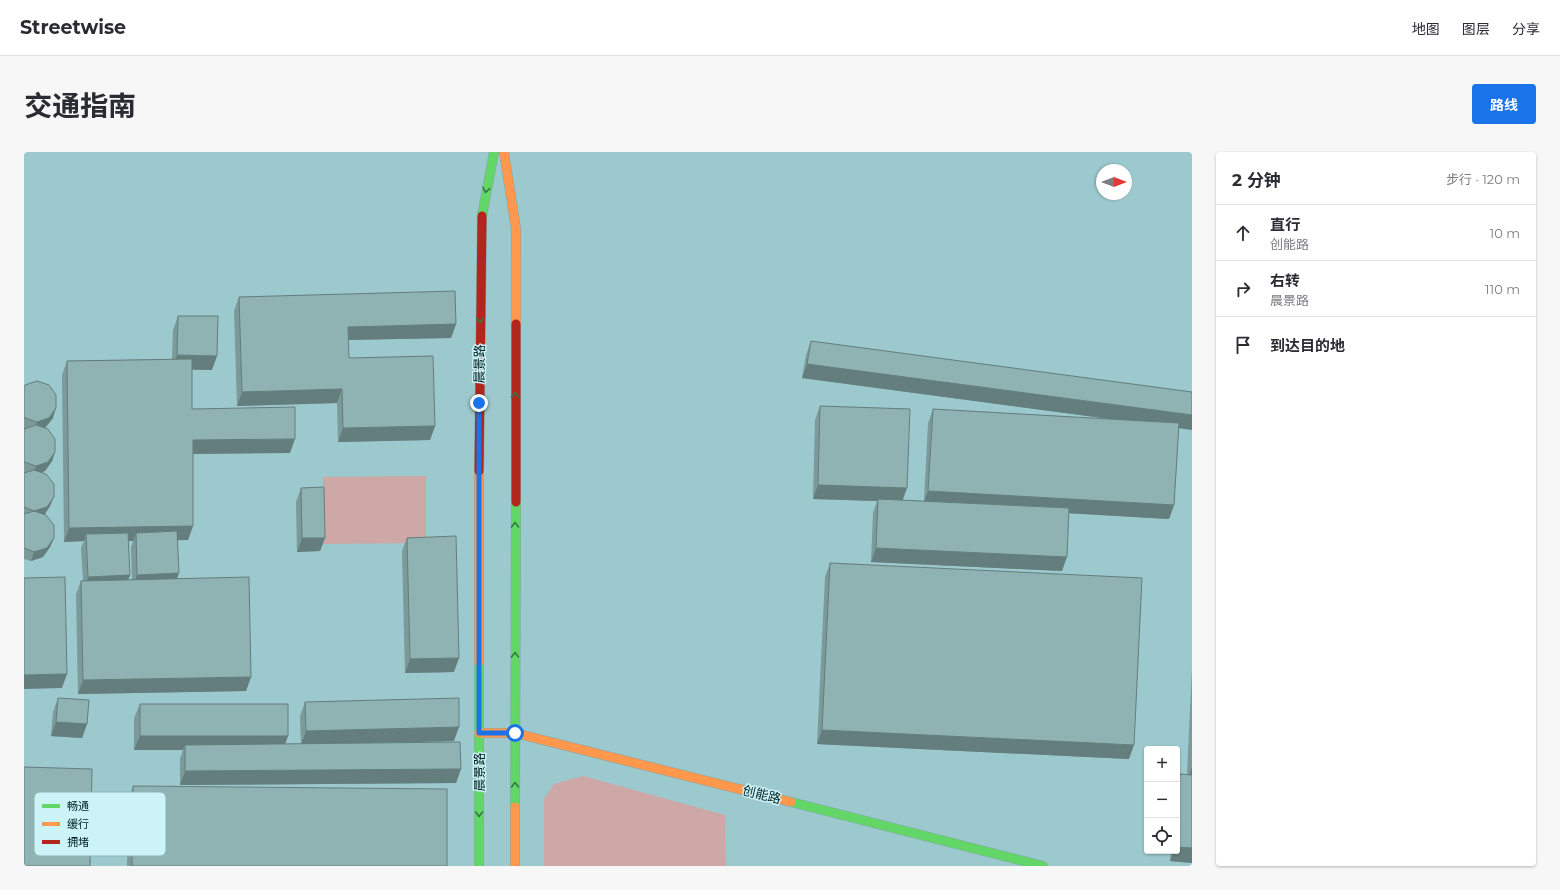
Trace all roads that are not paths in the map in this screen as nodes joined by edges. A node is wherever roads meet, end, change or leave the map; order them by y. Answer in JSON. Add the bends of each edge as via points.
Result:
{"nodes":[{"id":1,"x":494,"y":152,"type":"edge"},
{"id":2,"x":504,"y":152,"type":"edge"},
{"id":3,"x":479,"y":733,"type":"junction"},
{"id":4,"x":515,"y":733,"type":"junction"},
{"id":5,"x":479,"y":866,"type":"edge"},
{"id":6,"x":515,"y":866,"type":"edge"},
{"id":7,"x":1043,"y":866,"type":"edge"}],
"edges":[{"from":1,"to":3,"type":"street","name":"晨景路","one_way":true,"via":[[482,213]]},
{"from":4,"to":2,"type":"street","one_way":true,"via":[[516,229]]},
{"from":3,"to":4,"type":"street","name":"创能路"},
{"from":3,"to":5,"type":"street","name":"晨景路","one_way":true},
{"from":6,"to":4,"type":"street","one_way":true},
{"from":4,"to":7,"type":"street","name":"创能路"}]}
